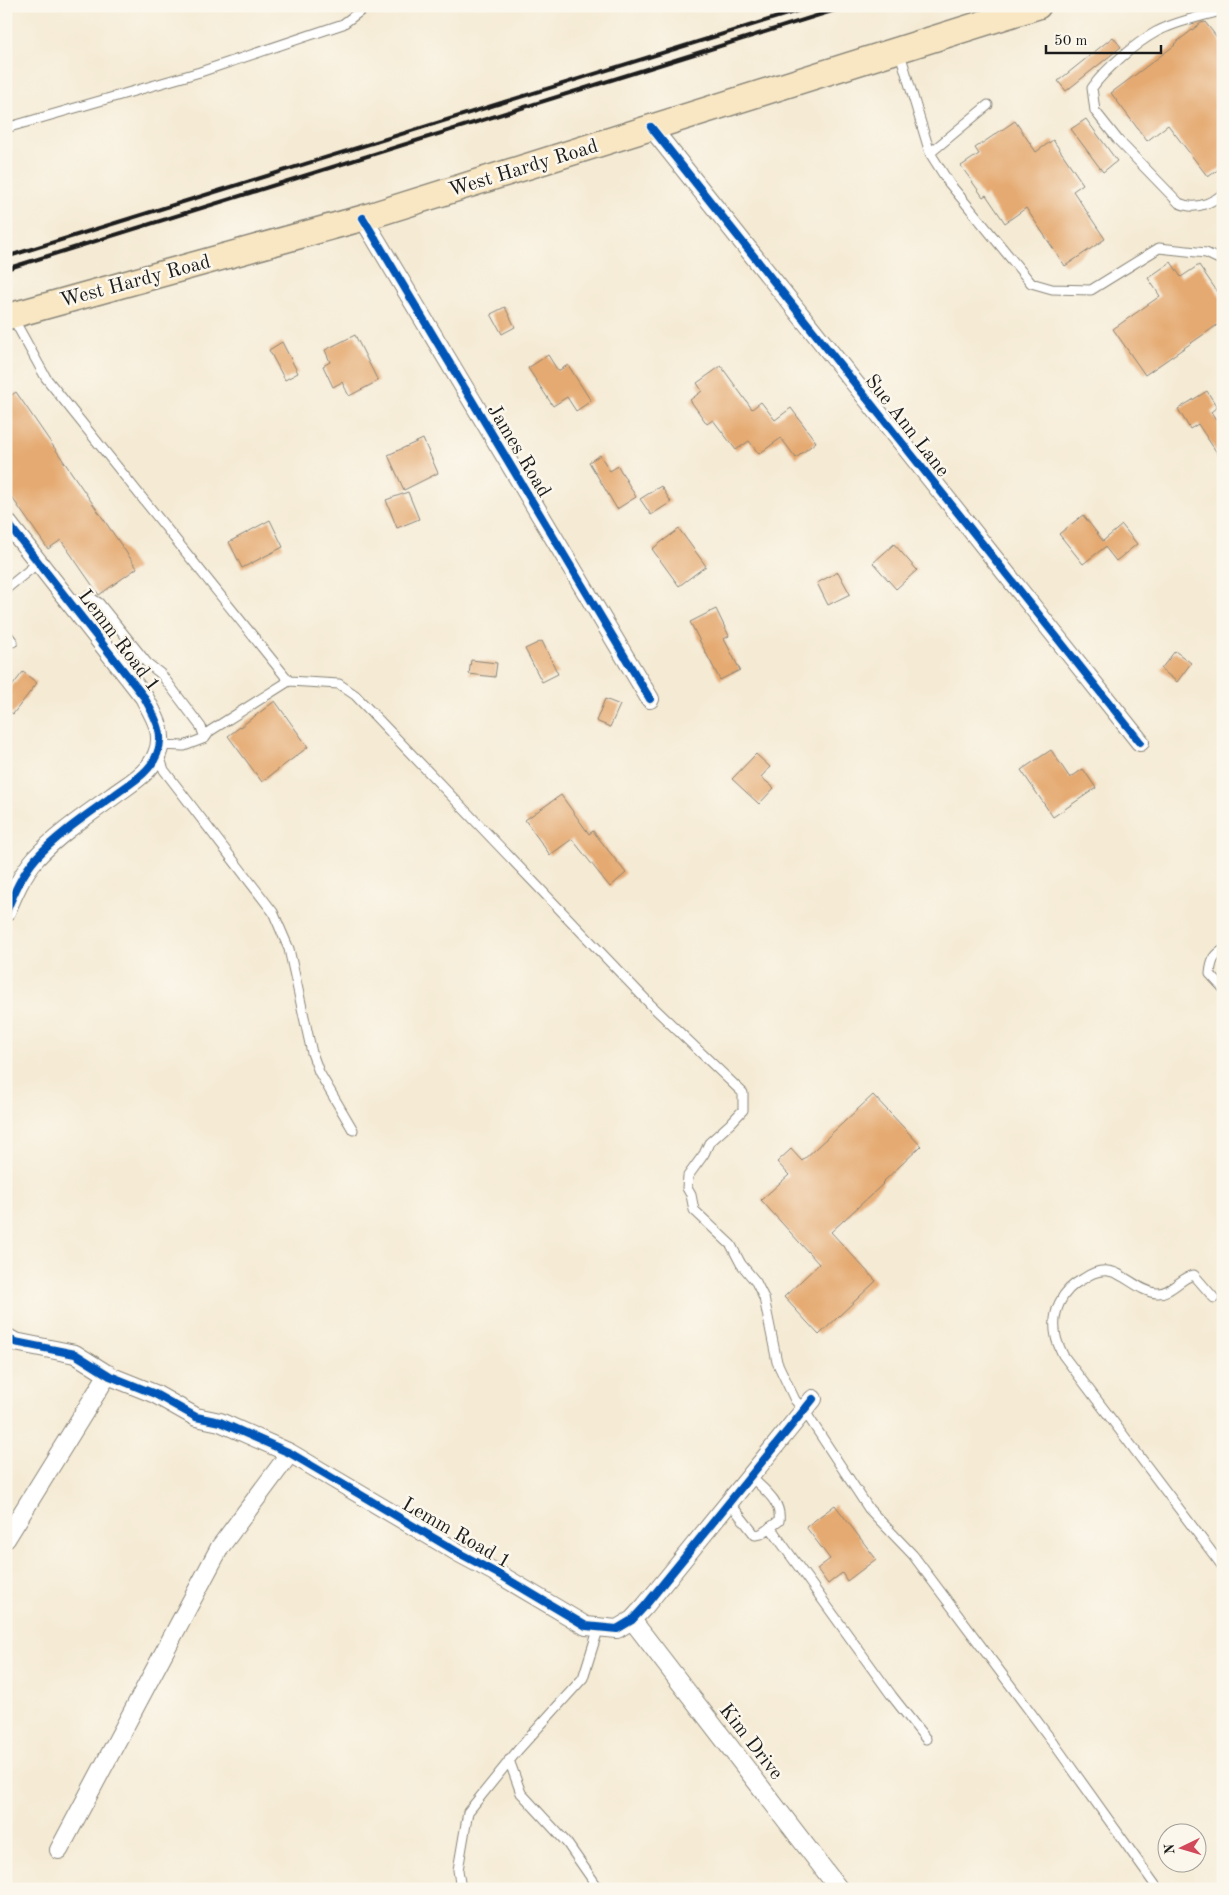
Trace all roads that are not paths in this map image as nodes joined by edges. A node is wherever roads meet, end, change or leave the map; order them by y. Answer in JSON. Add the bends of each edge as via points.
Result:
{"nodes":[{"id":1,"x":367,"y":6,"type":"edge"},
{"id":2,"x":1038,"y":6,"type":"edge"},
{"id":3,"x":1223,"y":10,"type":"edge"},
{"id":4,"x":899,"y":50,"type":"junction"},
{"id":5,"x":988,"y":105,"type":"dead end"},
{"id":6,"x":651,"y":127,"type":"junction"},
{"id":7,"x":6,"y":128,"type":"edge"},
{"id":8,"x":930,"y":153,"type":"junction"},
{"id":9,"x":1223,"y":194,"type":"edge"},
{"id":10,"x":363,"y":218,"type":"junction"},
{"id":11,"x":1223,"y":261,"type":"edge"},
{"id":12,"x":9,"y":316,"type":"edge"},
{"id":13,"x":6,"y":521,"type":"edge"},
{"id":14,"x":39,"y":562,"type":"junction"},
{"id":15,"x":6,"y":589,"type":"edge"},
{"id":16,"x":75,"y":608,"type":"junction"},
{"id":17,"x":6,"y":633,"type":"edge"},
{"id":18,"x":13,"y":642,"type":"dead end"},
{"id":19,"x":289,"y":681,"type":"junction"},
{"id":20,"x":650,"y":699,"type":"dead end"},
{"id":21,"x":205,"y":738,"type":"junction"},
{"id":22,"x":1140,"y":742,"type":"dead end"},
{"id":23,"x":159,"y":749,"type":"junction"},
{"id":24,"x":6,"y":912,"type":"edge"},
{"id":25,"x":1223,"y":950,"type":"edge"},
{"id":26,"x":1223,"y":988,"type":"edge"},
{"id":27,"x":353,"y":1130,"type":"dead end"},
{"id":28,"x":1214,"y":1298,"type":"dead end"},
{"id":29,"x":6,"y":1337,"type":"edge"},
{"id":30,"x":108,"y":1374,"type":"junction"},
{"id":31,"x":808,"y":1404,"type":"junction"},
{"id":32,"x":290,"y":1453,"type":"junction"},
{"id":33,"x":750,"y":1476,"type":"junction"},
{"id":34,"x":729,"y":1502,"type":"junction"},
{"id":35,"x":770,"y":1527,"type":"junction"},
{"id":36,"x":6,"y":1539,"type":"edge"},
{"id":37,"x":1223,"y":1567,"type":"edge"},
{"id":38,"x":632,"y":1620,"type":"junction"},
{"id":39,"x":599,"y":1627,"type":"junction"},
{"id":40,"x":926,"y":1739,"type":"dead end"},
{"id":41,"x":509,"y":1760,"type":"junction"},
{"id":42,"x":58,"y":1850,"type":"dead end"},
{"id":43,"x":461,"y":1889,"type":"edge"},
{"id":44,"x":599,"y":1889,"type":"edge"},
{"id":45,"x":839,"y":1889,"type":"edge"},
{"id":46,"x":1158,"y":1889,"type":"edge"}],
"edges":[{"from":1,"to":7,"type":"lane","via":[[343,24],[200,72]]},
{"from":2,"to":4,"type":"main road","name":"West Hardy Road"},
{"from":3,"to":9,"type":"lane","via":[[1157,32],[1100,76],[1092,88],[1095,111],[1118,140],[1179,203],[1188,207],[1202,205]]},
{"from":4,"to":6,"type":"main road","name":"West Hardy Road"},
{"from":4,"to":8,"type":"lane"},
{"from":5,"to":8,"type":"lane"},
{"from":6,"to":10,"type":"main road","name":"West Hardy Road"},
{"from":6,"to":22,"type":"street","name":"Sue Ann Lane"},
{"from":8,"to":11,"type":"lane","via":[[949,183],[1031,283],[1052,289],[1091,290],[1159,248],[1206,253]]},
{"from":10,"to":12,"type":"main road","name":"West Hardy Road"},
{"from":10,"to":20,"type":"street","name":"James Road"},
{"from":12,"to":19,"type":"lane","via":[[46,378]]},
{"from":13,"to":14,"type":"street","name":"Lemm Road 1"},
{"from":14,"to":15,"type":"lane"},
{"from":14,"to":16,"type":"street","name":"Lemm Road 1"},
{"from":16,"to":21,"type":"lane","via":[[88,596],[99,603],[146,663],[161,674],[201,727]]},
{"from":16,"to":23,"type":"street","name":"Lemm Road 1","via":[[144,698],[159,725]]},
{"from":17,"to":18,"type":"lane"},
{"from":19,"to":21,"type":"lane","via":[[210,731]]},
{"from":19,"to":31,"type":"lane","via":[[339,684],[355,695],[645,998],[743,1093],[743,1110],[709,1143],[688,1176],[688,1188],[694,1210],[731,1245],[756,1282],[764,1298],[776,1362],[795,1400]]},
{"from":21,"to":23,"type":"lane","via":[[184,746]]},
{"from":23,"to":24,"type":"street","via":[[146,771],[36,859],[23,876]]},
{"from":23,"to":27,"type":"lane","via":[[164,770],[273,912],[289,948],[312,1053],[319,1072]]},
{"from":25,"to":26,"type":"lane","via":[[1211,963],[1210,974]]},
{"from":28,"to":37,"type":"lane","via":[[1194,1275],[1186,1276],[1163,1293],[1157,1293],[1109,1270],[1098,1272],[1073,1284],[1062,1295],[1057,1307],[1056,1339],[1063,1355]]},
{"from":29,"to":30,"type":"street","name":"Lemm Road 1","via":[[15,1342],[75,1354]]},
{"from":30,"to":32,"type":"street","name":"Lemm Road 1","via":[[155,1394],[196,1417],[220,1422]]},
{"from":30,"to":36,"type":"street"},
{"from":31,"to":33,"type":"street","name":"Lemm Road 1"},
{"from":31,"to":46,"type":"lane","via":[[869,1509],[914,1555]]},
{"from":32,"to":39,"type":"street","name":"Lemm Road 1","via":[[586,1626]]},
{"from":32,"to":42,"type":"street","via":[[220,1547]]},
{"from":33,"to":34,"type":"street","name":"Lemm Road 1"},
{"from":33,"to":35,"type":"lane","via":[[775,1500],[779,1521]]},
{"from":34,"to":35,"type":"lane","via":[[756,1535]]},
{"from":34,"to":38,"type":"street","name":"Lemm Road 1"},
{"from":35,"to":40,"type":"lane"},
{"from":38,"to":39,"type":"street","name":"Lemm Road 1","via":[[617,1629]]},
{"from":38,"to":45,"type":"street","name":"Kim Drive"},
{"from":39,"to":41,"type":"lane","via":[[582,1678]]},
{"from":41,"to":43,"type":"lane","via":[[468,1812],[458,1870]]},
{"from":41,"to":44,"type":"lane","via":[[521,1792],[568,1843]]}]}
